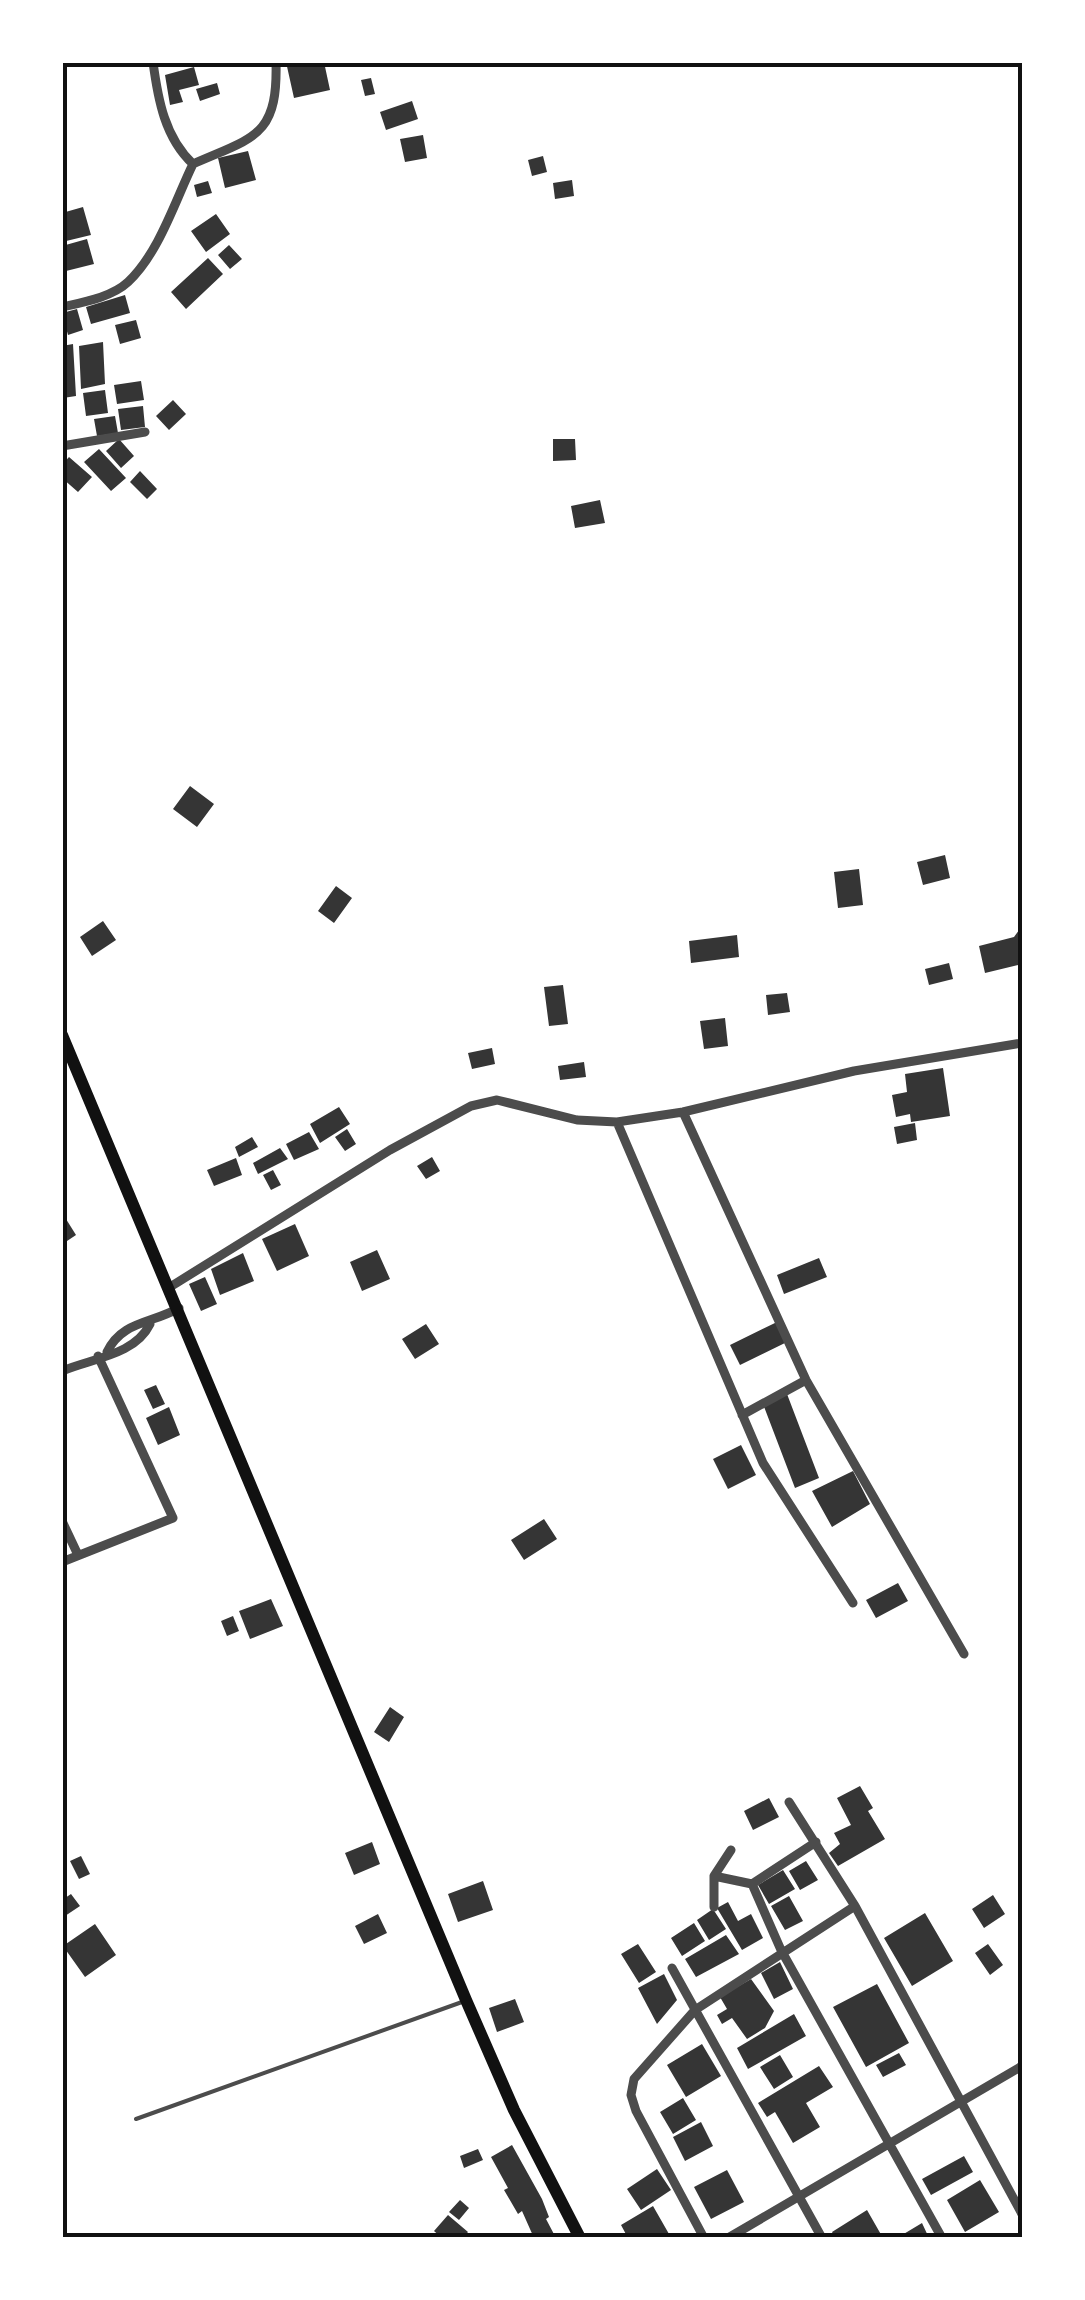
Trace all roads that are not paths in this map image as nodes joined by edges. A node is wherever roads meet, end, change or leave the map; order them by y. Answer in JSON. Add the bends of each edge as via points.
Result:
{"nodes":[{"id":1,"x":153,"y":62,"type":"edge"},
{"id":2,"x":276,"y":62,"type":"edge"},
{"id":3,"x":193,"y":164,"type":"junction"},
{"id":4,"x":62,"y":307,"type":"edge"},
{"id":5,"x":145,"y":432,"type":"dead end"},
{"id":6,"x":62,"y":446,"type":"edge"},
{"id":7,"x":62,"y":1035,"type":"edge"},
{"id":8,"x":1022,"y":1043,"type":"edge"},
{"id":9,"x":684,"y":1112,"type":"junction"},
{"id":10,"x":616,"y":1122,"type":"junction"},
{"id":11,"x":170,"y":1287,"type":"junction"},
{"id":12,"x":179,"y":1308,"type":"junction"},
{"id":13,"x":150,"y":1324,"type":"junction"},
{"id":14,"x":103,"y":1354,"type":"junction"},
{"id":15,"x":62,"y":1371,"type":"edge"},
{"id":16,"x":806,"y":1380,"type":"junction"},
{"id":17,"x":742,"y":1414,"type":"junction"},
{"id":18,"x":62,"y":1521,"type":"edge"},
{"id":19,"x":78,"y":1555,"type":"junction"},
{"id":20,"x":62,"y":1562,"type":"edge"},
{"id":21,"x":853,"y":1604,"type":"dead end"},
{"id":22,"x":964,"y":1654,"type":"dead end"},
{"id":23,"x":789,"y":1802,"type":"dead end"},
{"id":24,"x":816,"y":1842,"type":"junction"},
{"id":25,"x":732,"y":1850,"type":"dead end"},
{"id":26,"x":714,"y":1876,"type":"junction"},
{"id":27,"x":752,"y":1884,"type":"junction"},
{"id":28,"x":854,"y":1906,"type":"junction"},
{"id":29,"x":714,"y":1908,"type":"dead end"},
{"id":30,"x":781,"y":1950,"type":"junction"},
{"id":31,"x":672,"y":1968,"type":"dead end"},
{"id":32,"x":466,"y":2000,"type":"junction"},
{"id":33,"x":695,"y":2010,"type":"junction"},
{"id":34,"x":1022,"y":2066,"type":"edge"},
{"id":35,"x":962,"y":2104,"type":"junction"},
{"id":36,"x":136,"y":2119,"type":"dead end"},
{"id":37,"x":890,"y":2146,"type":"junction"},
{"id":38,"x":799,"y":2196,"type":"junction"},
{"id":39,"x":1022,"y":2214,"type":"edge"},
{"id":40,"x":580,"y":2238,"type":"edge"},
{"id":41,"x":704,"y":2238,"type":"edge"},
{"id":42,"x":728,"y":2238,"type":"edge"},
{"id":43,"x":822,"y":2238,"type":"edge"},
{"id":44,"x":942,"y":2238,"type":"edge"}],
"edges":[{"from":1,"to":3,"type":"street","via":[[164,120],[176,148]]},
{"from":2,"to":3,"type":"street","via":[[270,123],[255,137]]},
{"from":3,"to":4,"type":"street","via":[[127,284]]},
{"from":5,"to":6,"type":"street"},
{"from":7,"to":11,"type":"main road"},
{"from":8,"to":9,"type":"street","via":[[854,1071]]},
{"from":9,"to":10,"type":"street"},
{"from":9,"to":16,"type":"street"},
{"from":10,"to":11,"type":"street","via":[[576,1120],[497,1100],[471,1106]]},
{"from":10,"to":17,"type":"street"},
{"from":11,"to":12,"type":"main road"},
{"from":12,"to":13,"type":"street"},
{"from":12,"to":32,"type":"main road"},
{"from":13,"to":14,"type":"street","via":[[116,1334]]},
{"from":13,"to":14,"type":"street","via":[[142,1341]]},
{"from":14,"to":15,"type":"street"},
{"from":14,"to":19,"type":"street","via":[[173,1518]]},
{"from":16,"to":17,"type":"street"},
{"from":16,"to":22,"type":"street"},
{"from":17,"to":21,"type":"street","via":[[763,1463]]},
{"from":18,"to":19,"type":"street"},
{"from":19,"to":20,"type":"street"},
{"from":23,"to":24,"type":"street"},
{"from":24,"to":27,"type":"street"},
{"from":24,"to":28,"type":"street"},
{"from":25,"to":26,"type":"street"},
{"from":26,"to":27,"type":"street"},
{"from":26,"to":29,"type":"street"},
{"from":27,"to":30,"type":"street"},
{"from":28,"to":30,"type":"street"},
{"from":28,"to":35,"type":"street"},
{"from":30,"to":33,"type":"street"},
{"from":30,"to":37,"type":"street"},
{"from":31,"to":33,"type":"street"},
{"from":32,"to":36,"type":"lane"},
{"from":32,"to":40,"type":"main road"},
{"from":33,"to":38,"type":"street"},
{"from":33,"to":41,"type":"street","via":[[634,2078],[631,2096]]},
{"from":34,"to":35,"type":"street"},
{"from":35,"to":37,"type":"street"},
{"from":35,"to":39,"type":"street"},
{"from":37,"to":38,"type":"street"},
{"from":37,"to":44,"type":"street"},
{"from":38,"to":42,"type":"street"},
{"from":38,"to":43,"type":"street"}]}
